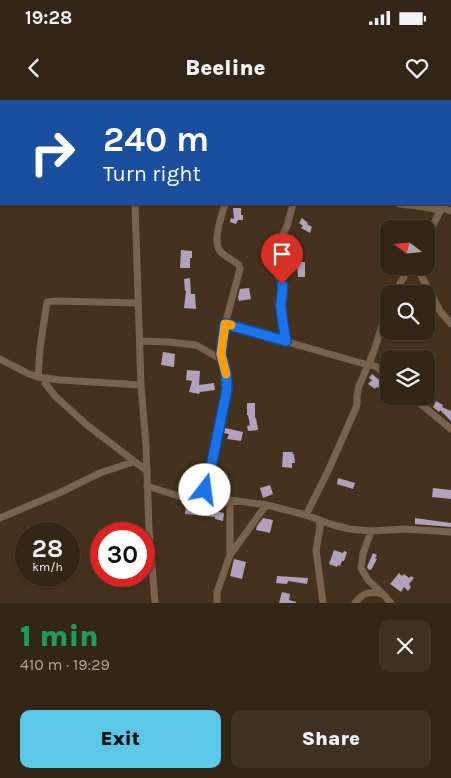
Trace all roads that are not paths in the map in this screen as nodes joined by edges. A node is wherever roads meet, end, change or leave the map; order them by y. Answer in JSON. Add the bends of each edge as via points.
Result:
{"nodes":[{"id":1,"x":135,"y":205,"type":"edge"},
{"id":2,"x":225,"y":205,"type":"edge"},
{"id":3,"x":293,"y":205,"type":"edge"},
{"id":4,"x":408,"y":205,"type":"edge"},
{"id":5,"x":442,"y":207,"type":"edge"},
{"id":6,"x":451,"y":211,"type":"edge"},
{"id":7,"x":435,"y":221,"type":"edge"},
{"id":8,"x":421,"y":275,"type":"edge"},
{"id":9,"x":138,"y":303,"type":"junction"},
{"id":10,"x":225,"y":324,"type":"junction"},
{"id":11,"x":451,"y":324,"type":"edge"},
{"id":12,"x":380,"y":332,"type":"edge"},
{"id":13,"x":140,"y":341,"type":"junction"},
{"id":14,"x":286,"y":341,"type":"junction"},
{"id":15,"x":0,"y":359,"type":"edge"},
{"id":16,"x":221,"y":359,"type":"junction"},
{"id":17,"x":369,"y":364,"type":"junction"},
{"id":18,"x":380,"y":370,"type":"edge"},
{"id":19,"x":38,"y":377,"type":"junction"},
{"id":20,"x":48,"y":378,"type":"junction"},
{"id":21,"x":141,"y":385,"type":"junction"},
{"id":22,"x":422,"y":405,"type":"edge"},
{"id":23,"x":451,"y":429,"type":"edge"},
{"id":24,"x":133,"y":462,"type":"junction"},
{"id":25,"x":147,"y":471,"type":"junction"},
{"id":26,"x":147,"y":486,"type":"junction"},
{"id":27,"x":201,"y":500,"type":"junction"},
{"id":28,"x":230,"y":500,"type":"junction"},
{"id":29,"x":267,"y":505,"type":"junction"},
{"id":30,"x":306,"y":515,"type":"junction"},
{"id":31,"x":0,"y":518,"type":"edge"},
{"id":32,"x":319,"y":520,"type":"junction"},
{"id":33,"x":371,"y":531,"type":"junction"},
{"id":34,"x":451,"y":532,"type":"edge"},
{"id":35,"x":230,"y":555,"type":"junction"},
{"id":36,"x":383,"y":594,"type":"junction"},
{"id":37,"x":323,"y":602,"type":"edge"},
{"id":38,"x":155,"y":603,"type":"edge"},
{"id":39,"x":217,"y":603,"type":"edge"},
{"id":40,"x":331,"y":603,"type":"edge"},
{"id":41,"x":354,"y":603,"type":"edge"},
{"id":42,"x":391,"y":603,"type":"edge"}],
"edges":[{"from":1,"to":9,"type":"street"},
{"from":2,"to":10,"type":"street","via":[[217,244],[240,269]]},
{"from":3,"to":14,"type":"street","via":[[274,253],[283,290],[281,308]]},
{"from":4,"to":5,"type":"street"},
{"from":5,"to":6,"type":"street"},
{"from":5,"to":7,"type":"street"},
{"from":8,"to":11,"type":"street","via":[[440,311]]},
{"from":9,"to":13,"type":"street"},
{"from":9,"to":19,"type":"street","via":[[47,302]]},
{"from":10,"to":14,"type":"street"},
{"from":10,"to":16,"type":"street"},
{"from":12,"to":17,"type":"street"},
{"from":13,"to":16,"type":"street","via":[[196,345]]},
{"from":13,"to":21,"type":"street"},
{"from":14,"to":17,"type":"street"},
{"from":15,"to":19,"type":"street"},
{"from":16,"to":27,"type":"street","via":[[227,389]]},
{"from":17,"to":18,"type":"street"},
{"from":17,"to":30,"type":"street","via":[[359,386],[355,410]]},
{"from":19,"to":20,"type":"street"},
{"from":20,"to":21,"type":"street"},
{"from":20,"to":24,"type":"street","via":[[45,383],[55,396]]},
{"from":21,"to":25,"type":"street"},
{"from":22,"to":23,"type":"street"},
{"from":24,"to":25,"type":"street"},
{"from":24,"to":31,"type":"street","via":[[100,473]]},
{"from":25,"to":26,"type":"street"},
{"from":26,"to":27,"type":"street","via":[[179,497]]},
{"from":26,"to":38,"type":"street"},
{"from":27,"to":28,"type":"street"},
{"from":28,"to":29,"type":"street"},
{"from":28,"to":35,"type":"street"},
{"from":29,"to":30,"type":"street"},
{"from":29,"to":35,"type":"street"},
{"from":30,"to":32,"type":"street"},
{"from":32,"to":33,"type":"street"},
{"from":32,"to":37,"type":"street","via":[[316,550]]},
{"from":33,"to":34,"type":"street","via":[[406,528]]},
{"from":33,"to":36,"type":"street","via":[[360,568]]},
{"from":35,"to":39,"type":"street","via":[[217,592]]},
{"from":36,"to":41,"type":"street","via":[[363,594]]},
{"from":36,"to":42,"type":"street"},
{"from":37,"to":40,"type":"street"}]}
